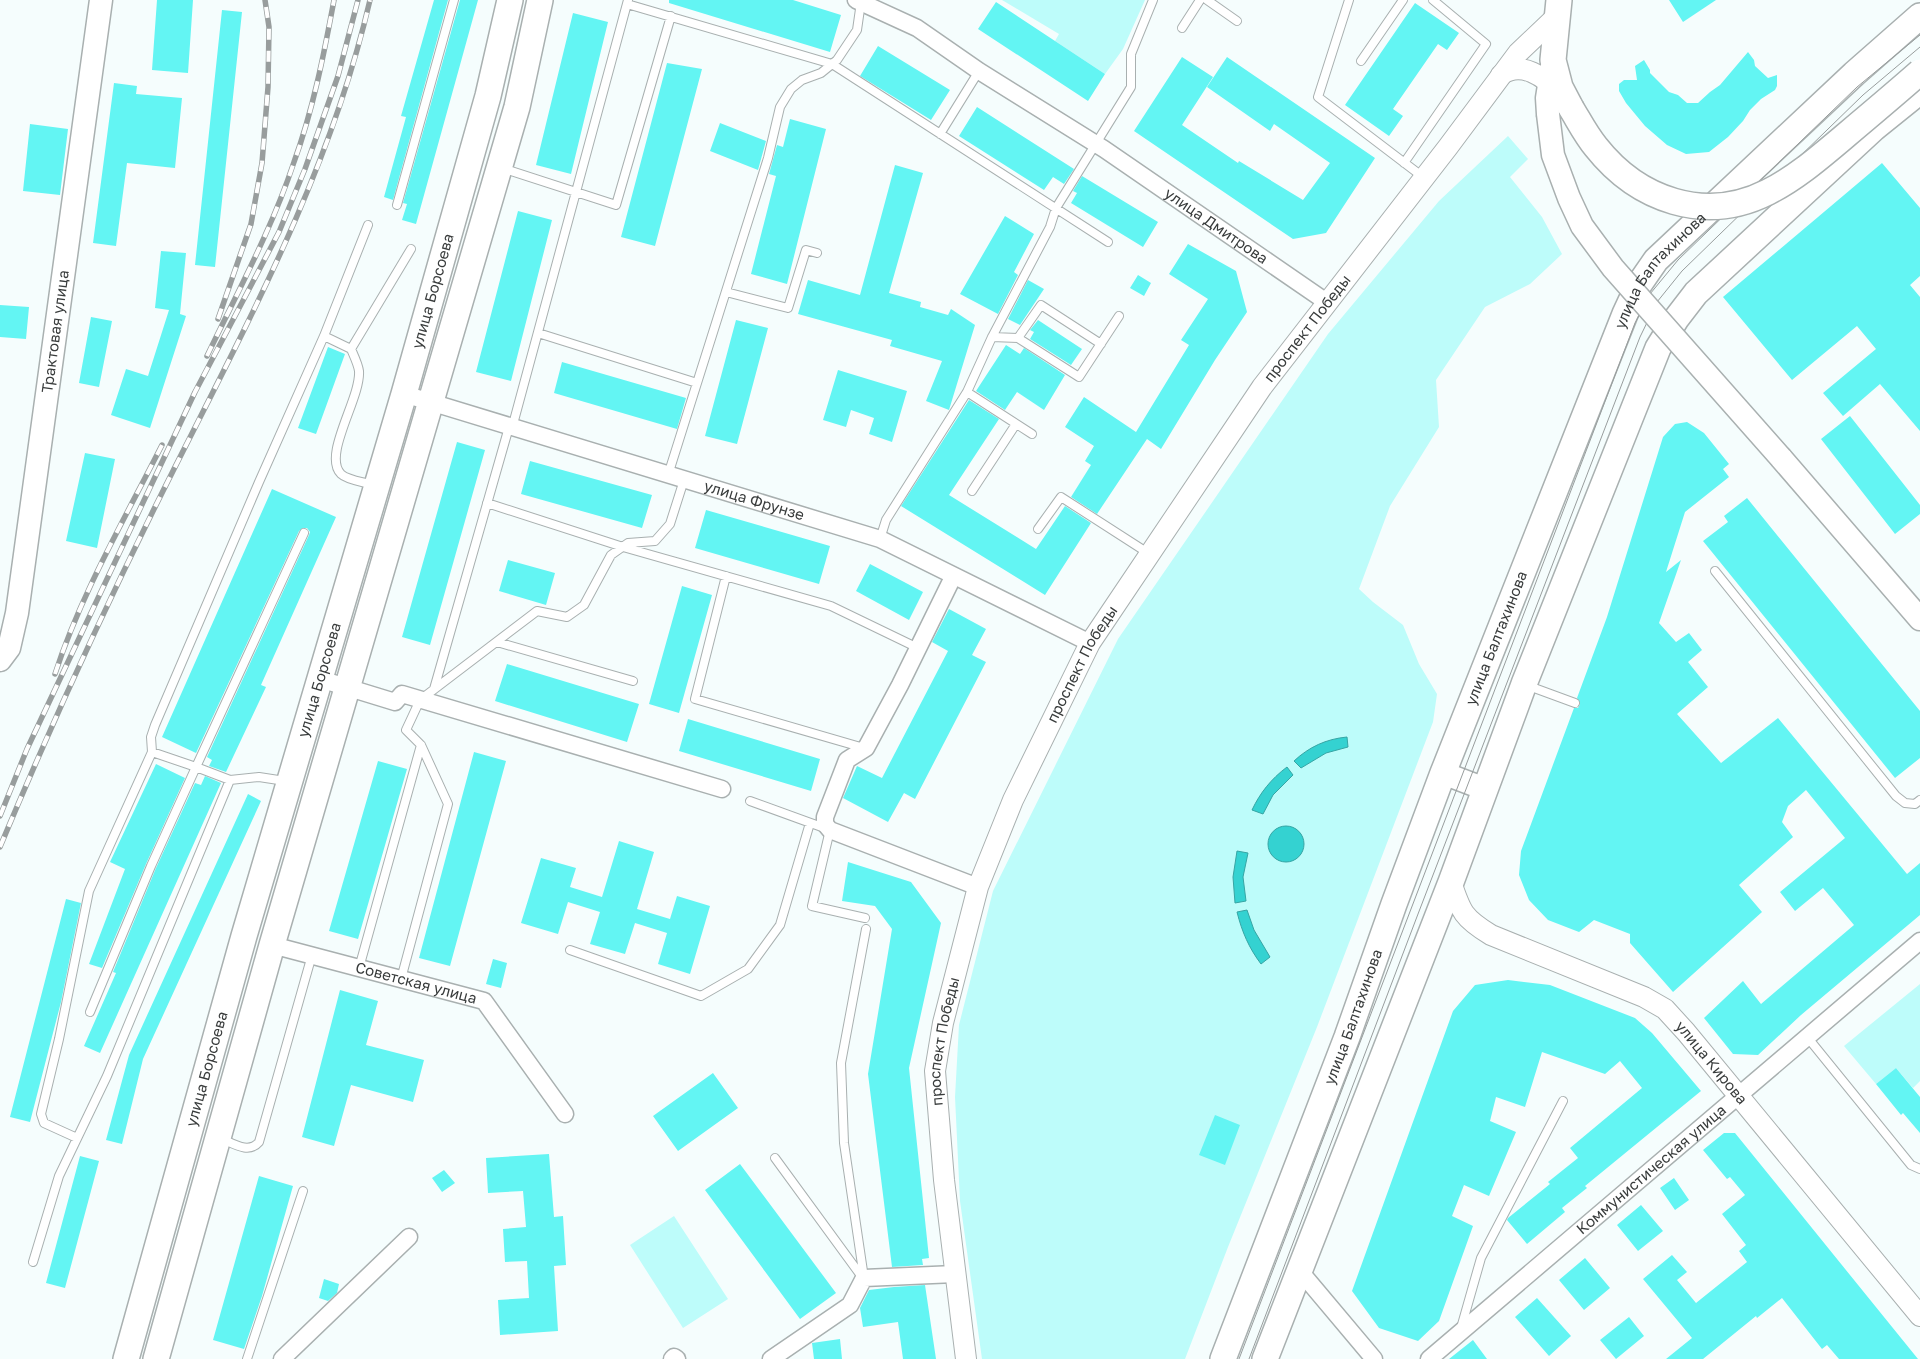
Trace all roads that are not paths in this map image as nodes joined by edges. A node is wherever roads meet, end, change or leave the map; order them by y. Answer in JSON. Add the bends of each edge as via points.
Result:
{"nodes":[{"id":1,"x":101,"y":0,"type":"edge"},
{"id":2,"x":454,"y":0,"type":"edge"},
{"id":3,"x":510,"y":0,"type":"edge"},
{"id":4,"x":540,"y":0,"type":"edge"},
{"id":5,"x":1153,"y":0,"type":"edge"},
{"id":6,"x":1200,"y":0,"type":"edge"},
{"id":7,"x":1206,"y":0,"type":"edge"},
{"id":8,"x":1349,"y":0,"type":"edge"},
{"id":9,"x":1403,"y":0,"type":"edge"},
{"id":10,"x":1433,"y":0,"type":"edge"},
{"id":11,"x":858,"y":1,"type":"edge"},
{"id":12,"x":628,"y":2,"type":"edge"},
{"id":13,"x":1563,"y":5,"type":"edge"},
{"id":14,"x":671,"y":16,"type":"junction"},
{"id":15,"x":1920,"y":16,"type":"edge"},
{"id":16,"x":1237,"y":20,"type":"dead end"},
{"id":17,"x":1182,"y":28,"type":"dead end"},
{"id":18,"x":1361,"y":61,"type":"dead end"},
{"id":19,"x":832,"y":64,"type":"junction"},
{"id":20,"x":979,"y":71,"type":"junction"},
{"id":21,"x":1920,"y":72,"type":"edge"},
{"id":22,"x":1501,"y":75,"type":"junction"},
{"id":23,"x":1550,"y":89,"type":"junction"},
{"id":24,"x":1920,"y":91,"type":"edge"},
{"id":25,"x":940,"y":134,"type":"junction"},
{"id":26,"x":1100,"y":146,"type":"junction"},
{"id":27,"x":1404,"y":163,"type":"junction"},
{"id":28,"x":500,"y":167,"type":"junction"},
{"id":29,"x":1425,"y":178,"type":"junction"},
{"id":30,"x":576,"y":192,"type":"junction"},
{"id":31,"x":397,"y":205,"type":"dead end"},
{"id":32,"x":1056,"y":208,"type":"junction"},
{"id":33,"x":368,"y":225,"type":"dead end"},
{"id":34,"x":1108,"y":242,"type":"dead end"},
{"id":35,"x":411,"y":249,"type":"dead end"},
{"id":36,"x":817,"y":253,"type":"dead end"},
{"id":37,"x":726,"y":292,"type":"junction"},
{"id":38,"x":1328,"y":303,"type":"junction"},
{"id":39,"x":1119,"y":316,"type":"dead end"},
{"id":40,"x":538,"y":333,"type":"junction"},
{"id":41,"x":324,"y":336,"type":"junction"},
{"id":42,"x":992,"y":338,"type":"junction"},
{"id":43,"x":1018,"y":338,"type":"junction"},
{"id":44,"x":1101,"y":344,"type":"junction"},
{"id":45,"x":351,"y":349,"type":"junction"},
{"id":46,"x":698,"y":383,"type":"junction"},
{"id":47,"x":966,"y":392,"type":"junction"},
{"id":48,"x":404,"y":394,"type":"junction"},
{"id":49,"x":431,"y":403,"type":"junction"},
{"id":50,"x":1016,"y":424,"type":"junction"},
{"id":51,"x":510,"y":427,"type":"junction"},
{"id":52,"x":1032,"y":434,"type":"dead end"},
{"id":53,"x":676,"y":477,"type":"junction"},
{"id":54,"x":377,"y":486,"type":"junction"},
{"id":55,"x":972,"y":491,"type":"dead end"},
{"id":56,"x":487,"y":503,"type":"junction"},
{"id":57,"x":1038,"y":529,"type":"dead end"},
{"id":58,"x":304,"y":533,"type":"dead end"},
{"id":59,"x":880,"y":539,"type":"junction"},
{"id":60,"x":623,"y":547,"type":"junction"},
{"id":61,"x":1150,"y":554,"type":"junction"},
{"id":62,"x":1716,"y":571,"type":"dead end"},
{"id":63,"x":726,"y":576,"type":"junction"},
{"id":64,"x":954,"y":577,"type":"junction"},
{"id":65,"x":1920,"y":619,"type":"edge"},
{"id":66,"x":497,"y":642,"type":"junction"},
{"id":67,"x":1090,"y":643,"type":"junction"},
{"id":68,"x":918,"y":648,"type":"junction"},
{"id":69,"x":0,"y":660,"type":"edge"},
{"id":70,"x":320,"y":679,"type":"junction"},
{"id":71,"x":634,"y":681,"type":"dead end"},
{"id":72,"x":1524,"y":684,"type":"junction"},
{"id":73,"x":347,"y":686,"type":"junction"},
{"id":74,"x":434,"y":689,"type":"junction"},
{"id":75,"x":420,"y":700,"type":"junction"},
{"id":76,"x":1576,"y":703,"type":"dead end"},
{"id":77,"x":422,"y":746,"type":"junction"},
{"id":78,"x":866,"y":748,"type":"junction"},
{"id":79,"x":152,"y":752,"type":"junction"},
{"id":80,"x":196,"y":767,"type":"junction"},
{"id":81,"x":1443,"y":774,"type":"junction"},
{"id":82,"x":230,"y":780,"type":"junction"},
{"id":83,"x":290,"y":781,"type":"junction"},
{"id":84,"x":722,"y":789,"type":"dead end"},
{"id":85,"x":1485,"y":789,"type":"junction"},
{"id":86,"x":1920,"y":800,"type":"edge"},
{"id":87,"x":750,"y":801,"type":"dead end"},
{"id":88,"x":810,"y":823,"type":"junction"},
{"id":89,"x":830,"y":830,"type":"junction"},
{"id":90,"x":1451,"y":882,"type":"junction"},
{"id":91,"x":978,"y":887,"type":"junction"},
{"id":92,"x":865,"y":918,"type":"dead end"},
{"id":93,"x":866,"y":929,"type":"dead end"},
{"id":94,"x":1920,"y":941,"type":"edge"},
{"id":95,"x":272,"y":945,"type":"junction"},
{"id":96,"x":570,"y":950,"type":"dead end"},
{"id":97,"x":312,"y":956,"type":"junction"},
{"id":98,"x":359,"y":968,"type":"junction"},
{"id":99,"x":400,"y":979,"type":"junction"},
{"id":100,"x":90,"y":1012,"type":"dead end"},
{"id":101,"x":1808,"y":1038,"type":"junction"},
{"id":102,"x":1738,"y":1097,"type":"junction"},
{"id":103,"x":1563,"y":1101,"type":"dead end"},
{"id":104,"x":565,"y":1114,"type":"dead end"},
{"id":105,"x":77,"y":1138,"type":"junction"},
{"id":106,"x":218,"y":1138,"type":"junction"},
{"id":107,"x":775,"y":1158,"type":"dead end"},
{"id":108,"x":1920,"y":1169,"type":"edge"},
{"id":109,"x":304,"y":1191,"type":"dead end"},
{"id":110,"x":409,"y":1236,"type":"dead end"},
{"id":111,"x":33,"y":1262,"type":"dead end"},
{"id":112,"x":1300,"y":1271,"type":"junction"},
{"id":113,"x":955,"y":1274,"type":"junction"},
{"id":114,"x":864,"y":1278,"type":"junction"},
{"id":115,"x":1920,"y":1316,"type":"edge"},
{"id":116,"x":1460,"y":1332,"type":"junction"},
{"id":117,"x":127,"y":1355,"type":"edge"},
{"id":118,"x":157,"y":1359,"type":"edge"},
{"id":119,"x":247,"y":1359,"type":"edge"},
{"id":120,"x":282,"y":1359,"type":"edge"},
{"id":121,"x":770,"y":1359,"type":"edge"},
{"id":122,"x":966,"y":1359,"type":"edge"},
{"id":123,"x":1223,"y":1359,"type":"edge"},
{"id":124,"x":1265,"y":1359,"type":"edge"},
{"id":125,"x":1374,"y":1359,"type":"edge"},
{"id":126,"x":1429,"y":1359,"type":"edge"}],
"edges":[{"from":1,"to":69,"type":"main road","name":"Трактовая улица","via":[[17,614],[9,648]]},
{"from":2,"to":31,"type":"lane"},
{"from":3,"to":48,"type":"main road","name":"улица Борсоева","via":[[488,96]]},
{"from":4,"to":28,"type":"main road","name":"улица Борсоева","via":[[517,107]]},
{"from":5,"to":26,"type":"lane","via":[[1131,54],[1131,87]]},
{"from":6,"to":17,"type":"lane"},
{"from":7,"to":16,"type":"lane"},
{"from":8,"to":27,"type":"lane","via":[[1318,97]]},
{"from":9,"to":18,"type":"lane"},
{"from":10,"to":27,"type":"lane","via":[[1486,44]]},
{"from":11,"to":19,"type":"lane","via":[[857,30]]},
{"from":11,"to":20,"type":"street","name":"улица Дмитрова","via":[[917,28]]},
{"from":12,"to":14,"type":"lane"},
{"from":12,"to":30,"type":"lane"},
{"from":13,"to":22,"type":"street","name":"проспект Победы"},
{"from":13,"to":23,"type":"main road"},
{"from":14,"to":19,"type":"lane"},
{"from":14,"to":30,"type":"lane","via":[[616,205]]},
{"from":15,"to":81,"type":"main road","name":"улица Балтахинова","via":[[1656,260],[1638,286],[1624,314]]},
{"from":19,"to":25,"type":"lane"},
{"from":19,"to":37,"type":"lane","via":[[791,89],[780,107],[768,158]]},
{"from":20,"to":25,"type":"lane"},
{"from":20,"to":26,"type":"street","name":"улица Дмитрова"},
{"from":21,"to":23,"type":"main road","bridge":true,"via":[[1812,164],[1768,192],[1732,205],[1677,203],[1638,185],[1596,147]]},
{"from":22,"to":23,"type":"street","via":[[1508,70],[1527,70]]},
{"from":22,"to":29,"type":"street","name":"проспект Победы"},
{"from":23,"to":65,"type":"main road","bridge":true,"via":[[1553,155],[1582,226],[1613,268]]},
{"from":24,"to":72,"type":"main road","via":[[1874,128],[1703,286],[1676,320],[1658,348]]},
{"from":25,"to":32,"type":"lane"},
{"from":26,"to":32,"type":"lane"},
{"from":26,"to":38,"type":"street","name":"улица Дмитрова"},
{"from":27,"to":29,"type":"lane"},
{"from":28,"to":30,"type":"lane"},
{"from":28,"to":49,"type":"main road","name":"улица Борсоева"},
{"from":29,"to":38,"type":"street","name":"проспект Победы"},
{"from":30,"to":40,"type":"lane"},
{"from":32,"to":34,"type":"lane"},
{"from":32,"to":42,"type":"lane","via":[[1050,227]]},
{"from":33,"to":41,"type":"lane"},
{"from":35,"to":45,"type":"lane"},
{"from":36,"to":37,"type":"lane","via":[[806,250],[788,308]]},
{"from":37,"to":46,"type":"lane"},
{"from":38,"to":61,"type":"street","name":"проспект Победы","via":[[1262,387]]},
{"from":39,"to":44,"type":"lane"},
{"from":40,"to":46,"type":"lane"},
{"from":40,"to":51,"type":"lane"},
{"from":41,"to":45,"type":"lane"},
{"from":41,"to":79,"type":"lane","via":[[155,725],[151,737]]},
{"from":42,"to":43,"type":"lane"},
{"from":42,"to":47,"type":"lane"},
{"from":43,"to":44,"type":"lane","via":[[1041,305]]},
{"from":43,"to":44,"type":"lane","via":[[1079,378]]},
{"from":45,"to":54,"type":"lane","via":[[359,371],[356,395],[335,453],[336,467],[342,476]]},
{"from":46,"to":53,"type":"lane"},
{"from":47,"to":50,"type":"lane"},
{"from":47,"to":59,"type":"lane","via":[[886,520]]},
{"from":48,"to":49,"type":"street","name":"улица Фрунзе"},
{"from":48,"to":54,"type":"main road","name":"улица Борсоева"},
{"from":49,"to":51,"type":"street","name":"улица Фрунзе"},
{"from":49,"to":73,"type":"main road","name":"улица Борсоева"},
{"from":50,"to":52,"type":"lane"},
{"from":50,"to":55,"type":"lane"},
{"from":51,"to":53,"type":"street","name":"улица Фрунзе"},
{"from":51,"to":56,"type":"lane"},
{"from":53,"to":59,"type":"street","name":"улица Фрунзе"},
{"from":53,"to":60,"type":"lane","via":[[670,524],[655,541],[628,543]]},
{"from":54,"to":70,"type":"main road","name":"улица Борсоева"},
{"from":56,"to":60,"type":"lane"},
{"from":56,"to":74,"type":"lane"},
{"from":57,"to":61,"type":"lane","via":[[1061,497]]},
{"from":58,"to":80,"type":"lane"},
{"from":59,"to":64,"type":"street","name":"улица Фрунзе"},
{"from":60,"to":63,"type":"lane"},
{"from":60,"to":66,"type":"lane","via":[[611,555],[584,605],[567,617],[537,611]]},
{"from":61,"to":67,"type":"street","name":"проспект Победы"},
{"from":62,"to":86,"type":"lane","via":[[1896,796],[1905,803],[1915,804]]},
{"from":63,"to":68,"type":"lane","via":[[831,606]]},
{"from":63,"to":78,"type":"lane","via":[[695,699]]},
{"from":64,"to":67,"type":"street","name":"улица Фрунзе"},
{"from":64,"to":68,"type":"street"},
{"from":66,"to":71,"type":"lane"},
{"from":66,"to":74,"type":"lane"},
{"from":67,"to":91,"type":"street","name":"проспект Победы","via":[[1013,800]]},
{"from":68,"to":78,"type":"street"},
{"from":70,"to":73,"type":"street"},
{"from":70,"to":83,"type":"main road","name":"улица Борсоева"},
{"from":72,"to":76,"type":"lane"},
{"from":72,"to":85,"type":"main road"},
{"from":73,"to":75,"type":"street","via":[[395,702],[402,694]]},
{"from":73,"to":95,"type":"main road","name":"улица Борсоева"},
{"from":74,"to":75,"type":"lane"},
{"from":75,"to":77,"type":"lane","via":[[406,730]]},
{"from":75,"to":84,"type":"street"},
{"from":77,"to":98,"type":"lane"},
{"from":77,"to":99,"type":"lane","via":[[448,804]]},
{"from":78,"to":89,"type":"street","via":[[847,760],[825,817],[825,824]]},
{"from":79,"to":80,"type":"lane"},
{"from":79,"to":105,"type":"lane","via":[[89,891],[40,1114],[44,1123]]},
{"from":80,"to":82,"type":"lane"},
{"from":80,"to":100,"type":"lane"},
{"from":81,"to":85,"type":"main road"},
{"from":81,"to":123,"type":"main road","name":"улица Балтахинова","via":[[1347,1037]]},
{"from":82,"to":83,"type":"lane","via":[[259,777]]},
{"from":82,"to":105,"type":"lane","via":[[107,1076]]},
{"from":83,"to":117,"type":"main road","name":"улица Борсоева"},
{"from":85,"to":90,"type":"main road"},
{"from":87,"to":88,"type":"lane"},
{"from":88,"to":89,"type":"lane"},
{"from":88,"to":96,"type":"lane","via":[[780,925],[748,969],[702,996]]},
{"from":89,"to":91,"type":"street"},
{"from":89,"to":92,"type":"lane","via":[[812,906]]},
{"from":90,"to":102,"type":"street","name":"улица Кирова","via":[[1460,910],[1491,935],[1644,997],[1665,1009]]},
{"from":90,"to":112,"type":"main road"},
{"from":91,"to":113,"type":"street","name":"проспект Победы","via":[[942,1023],[935,1071]]},
{"from":93,"to":114,"type":"lane","via":[[841,1064],[844,1143]]},
{"from":94,"to":101,"type":"street","name":"Коммунистическая улица"},
{"from":95,"to":97,"type":"street","name":"Советская улица"},
{"from":95,"to":106,"type":"main road","name":"улица Борсоева"},
{"from":97,"to":98,"type":"street","name":"Советская улица"},
{"from":97,"to":106,"type":"lane","via":[[259,1142],[248,1148]]},
{"from":98,"to":99,"type":"street","name":"Советская улица"},
{"from":99,"to":104,"type":"street","name":"Советская улица","via":[[484,1001]]},
{"from":101,"to":102,"type":"street","name":"Коммунистическая улица"},
{"from":101,"to":108,"type":"lane","via":[[1911,1165]]},
{"from":102,"to":115,"type":"street","name":"улица Кирова"},
{"from":102,"to":116,"type":"street","name":"Коммунистическая улица"},
{"from":103,"to":116,"type":"lane","via":[[1481,1258]]},
{"from":105,"to":111,"type":"lane","via":[[59,1176]]},
{"from":106,"to":118,"type":"main road","name":"улица Борсоева"},
{"from":107,"to":114,"type":"lane"},
{"from":109,"to":119,"type":"lane"},
{"from":110,"to":120,"type":"street"},
{"from":112,"to":124,"type":"main road"},
{"from":112,"to":125,"type":"street"},
{"from":113,"to":114,"type":"street"},
{"from":113,"to":122,"type":"street","name":"проспект Победы"},
{"from":114,"to":121,"type":"street","via":[[850,1305]]},
{"from":116,"to":126,"type":"street","name":"Коммунистическая улица"},
{"from":117,"to":118,"type":"street"}]}
